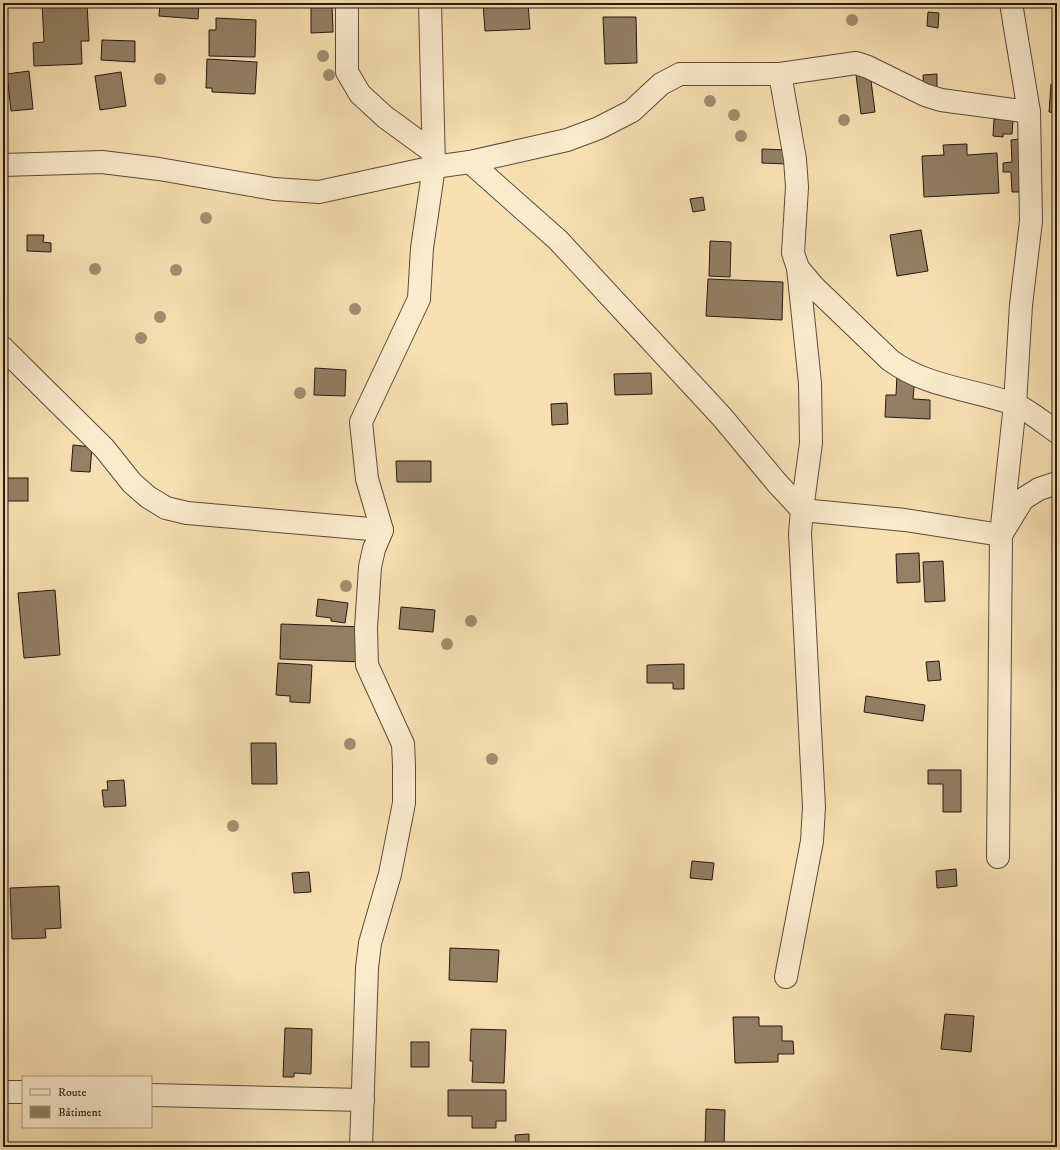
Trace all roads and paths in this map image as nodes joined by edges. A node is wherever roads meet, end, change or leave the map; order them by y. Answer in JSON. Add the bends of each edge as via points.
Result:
{"nodes":[{"id":1,"x":347,"y":3,"type":"edge"},
{"id":2,"x":430,"y":3,"type":"edge"},
{"id":3,"x":1010,"y":3,"type":"edge"},
{"id":4,"x":780,"y":74,"type":"junction"},
{"id":5,"x":1029,"y":112,"type":"junction"},
{"id":6,"x":433,"y":160,"type":"junction"},
{"id":7,"x":470,"y":162,"type":"junction"},
{"id":8,"x":3,"y":165,"type":"edge"},
{"id":9,"x":798,"y":268,"type":"junction"},
{"id":10,"x":3,"y":348,"type":"edge"},
{"id":11,"x":1015,"y":404,"type":"junction"},
{"id":12,"x":1057,"y":432,"type":"edge"},
{"id":13,"x":1057,"y":483,"type":"edge"},
{"id":14,"x":802,"y":510,"type":"junction"},
{"id":15,"x":382,"y":530,"type":"junction"},
{"id":16,"x":1001,"y":536,"type":"junction"},
{"id":17,"x":998,"y":857,"type":"dead end"},
{"id":18,"x":786,"y":977,"type":"dead end"},
{"id":19,"x":3,"y":1092,"type":"edge"},
{"id":20,"x":22,"y":1092,"type":"edge"},
{"id":21,"x":152,"y":1095,"type":"edge"},
{"id":22,"x":363,"y":1100,"type":"junction"},
{"id":23,"x":361,"y":1147,"type":"edge"}],
"edges":[{"from":1,"to":6,"type":"street","via":[[348,72],[360,94]]},
{"from":2,"to":6,"type":"street"},
{"from":3,"to":5,"type":"street"},
{"from":4,"to":5,"type":"street","via":[[856,63],[941,100]]},
{"from":4,"to":7,"type":"street","via":[[680,74],[661,84],[632,111],[599,128],[567,140]]},
{"from":4,"to":9,"type":"street","via":[[796,159],[793,253]]},
{"from":5,"to":11,"type":"street","via":[[1031,221],[1021,305]]},
{"from":6,"to":7,"type":"street"},
{"from":6,"to":8,"type":"street","via":[[319,192],[274,189],[102,162]]},
{"from":6,"to":15,"type":"street","via":[[422,248],[419,300],[361,422],[367,479]]},
{"from":7,"to":14,"type":"street","via":[[558,240],[722,417]]},
{"from":9,"to":11,"type":"street","via":[[814,287],[890,360],[902,368],[924,379]]},
{"from":9,"to":14,"type":"street","via":[[810,383],[811,436]]},
{"from":10,"to":15,"type":"street","via":[[104,448],[132,483],[166,508],[187,513]]},
{"from":11,"to":12,"type":"street"},
{"from":11,"to":16,"type":"street"},
{"from":13,"to":16,"type":"street","via":[[1039,489],[1023,499]]},
{"from":14,"to":16,"type":"street","via":[[904,520]]},
{"from":14,"to":18,"type":"street","via":[[800,532],[814,807],[812,841]]},
{"from":15,"to":22,"type":"street","via":[[370,567],[366,628],[367,665],[403,744],[404,803],[390,874],[370,943]]},
{"from":16,"to":17,"type":"street"},
{"from":19,"to":20,"type":"street"},
{"from":21,"to":22,"type":"street"},
{"from":22,"to":23,"type":"street"}]}
